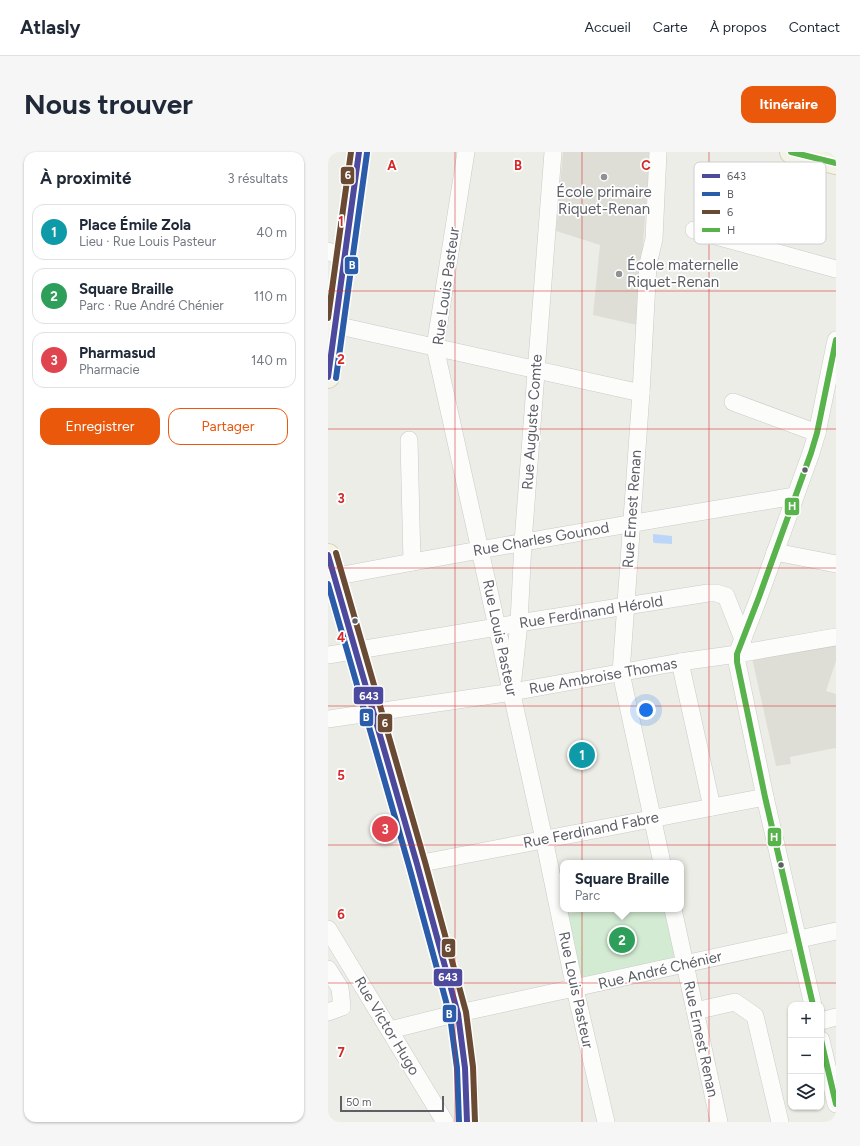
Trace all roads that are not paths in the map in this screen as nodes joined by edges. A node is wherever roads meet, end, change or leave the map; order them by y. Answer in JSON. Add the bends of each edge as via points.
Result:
{"nodes":[{"id":1,"x":359,"y":152,"type":"edge"},
{"id":2,"x":466,"y":152,"type":"edge"},
{"id":3,"x":553,"y":152,"type":"edge"},
{"id":4,"x":658,"y":152,"type":"edge"},
{"id":5,"x":791,"y":152,"type":"edge"},
{"id":6,"x":836,"y":163,"type":"edge"},
{"id":7,"x":745,"y":244,"type":"edge"},
{"id":8,"x":336,"y":255,"type":"edge"},
{"id":9,"x":836,"y":269,"type":"edge"},
{"id":10,"x":332,"y":323,"type":"edge"},
{"id":11,"x":836,"y":340,"type":"edge"},
{"id":12,"x":435,"y":347,"type":"junction"},
{"id":13,"x":537,"y":370,"type":"junction"},
{"id":14,"x":328,"y":377,"type":"edge"},
{"id":15,"x":641,"y":393,"type":"junction"},
{"id":16,"x":732,"y":402,"type":"dead end"},
{"id":17,"x":817,"y":433,"type":"junction"},
{"id":18,"x":409,"y":440,"type":"dead end"},
{"id":19,"x":796,"y":496,"type":"junction"},
{"id":20,"x":631,"y":523,"type":"junction"},
{"id":21,"x":523,"y":542,"type":"junction"},
{"id":22,"x":480,"y":550,"type":"junction"},
{"id":23,"x":776,"y":552,"type":"junction"},
{"id":24,"x":328,"y":555,"type":"edge"},
{"id":25,"x":412,"y":562,"type":"junction"},
{"id":26,"x":836,"y":564,"type":"edge"},
{"id":27,"x":331,"y":577,"type":"edge"},
{"id":28,"x":726,"y":596,"type":"junction"},
{"id":29,"x":759,"y":597,"type":"junction"},
{"id":30,"x":625,"y":606,"type":"junction"},
{"id":31,"x":519,"y":623,"type":"junction"},
{"id":32,"x":497,"y":628,"type":"junction"},
{"id":33,"x":836,"y":637,"type":"edge"},
{"id":34,"x":743,"y":638,"type":"junction"},
{"id":35,"x":355,"y":650,"type":"junction"},
{"id":36,"x":737,"y":654,"type":"junction"},
{"id":37,"x":328,"y":655,"type":"edge"},
{"id":38,"x":680,"y":662,"type":"junction"},
{"id":39,"x":621,"y":673,"type":"junction"},
{"id":40,"x":512,"y":692,"type":"junction"},
{"id":41,"x":373,"y":712,"type":"junction"},
{"id":42,"x":328,"y":719,"type":"edge"},
{"id":43,"x":765,"y":797,"type":"junction"},
{"id":44,"x":712,"y":807,"type":"junction"},
{"id":45,"x":652,"y":818,"type":"junction"},
{"id":46,"x":544,"y":839,"type":"junction"},
{"id":47,"x":661,"y":860,"type":"edge"},
{"id":48,"x":416,"y":864,"type":"junction"},
{"id":49,"x":674,"y":912,"type":"edge"},
{"id":50,"x":328,"y":929,"type":"edge"},
{"id":51,"x":836,"y":931,"type":"edge"},
{"id":52,"x":798,"y":940,"type":"junction"},
{"id":53,"x":685,"y":964,"type":"junction"},
{"id":54,"x":328,"y":969,"type":"edge"},
{"id":55,"x":575,"y":989,"type":"junction"},
{"id":56,"x":812,"y":1002,"type":"edge"},
{"id":57,"x":695,"y":1011,"type":"junction"},
{"id":58,"x":328,"y":1012,"type":"edge"},
{"id":59,"x":458,"y":1014,"type":"junction"},
{"id":60,"x":836,"y":1017,"type":"edge"},
{"id":61,"x":824,"y":1020,"type":"edge"},
{"id":62,"x":390,"y":1030,"type":"junction"},
{"id":63,"x":824,"y":1053,"type":"edge"},
{"id":64,"x":836,"y":1104,"type":"edge"},
{"id":65,"x":446,"y":1122,"type":"edge"},
{"id":66,"x":467,"y":1122,"type":"edge"},
{"id":67,"x":606,"y":1122,"type":"edge"},
{"id":68,"x":719,"y":1122,"type":"edge"},
{"id":69,"x":780,"y":1122,"type":"edge"}],
"edges":[{"from":1,"to":8,"type":"main road"},
{"from":2,"to":12,"type":"street","name":"Rue Louis Pasteur"},
{"from":3,"to":13,"type":"street","name":"Rue Auguste Comte"},
{"from":4,"to":15,"type":"street","name":"Rue Ernest Renan","via":[[654,239],[648,264]]},
{"from":5,"to":6,"type":"main road"},
{"from":7,"to":9,"type":"street"},
{"from":8,"to":10,"type":"main road"},
{"from":10,"to":12,"type":"street"},
{"from":10,"to":14,"type":"main road"},
{"from":11,"to":17,"type":"street"},
{"from":12,"to":13,"type":"street"},
{"from":12,"to":22,"type":"street","name":"Rue Louis Pasteur"},
{"from":13,"to":15,"type":"street"},
{"from":13,"to":21,"type":"street","name":"Rue Auguste Comte"},
{"from":15,"to":20,"type":"street","name":"Rue Ernest Renan"},
{"from":16,"to":17,"type":"street"},
{"from":17,"to":19,"type":"street"},
{"from":18,"to":25,"type":"street"},
{"from":19,"to":20,"type":"street","name":"Rue Charles Gounod"},
{"from":19,"to":23,"type":"street"},
{"from":20,"to":21,"type":"street","name":"Rue Charles Gounod"},
{"from":20,"to":30,"type":"street","name":"Rue Ernest Renan"},
{"from":21,"to":22,"type":"street","name":"Rue Charles Gounod"},
{"from":21,"to":31,"type":"street","name":"Rue Auguste Comte"},
{"from":22,"to":25,"type":"street","name":"Rue Charles Gounod"},
{"from":22,"to":32,"type":"street","name":"Rue Louis Pasteur"},
{"from":23,"to":26,"type":"street"},
{"from":23,"to":29,"type":"street"},
{"from":24,"to":27,"type":"main road"},
{"from":25,"to":27,"type":"street","name":"Rue Charles Gounod"},
{"from":27,"to":35,"type":"main road"},
{"from":28,"to":29,"type":"street","name":"Rue Ferdinand Hérold","via":[[747,601]]},
{"from":28,"to":30,"type":"street","name":"Rue Ferdinand Hérold","via":[[708,593]]},
{"from":28,"to":34,"type":"street"},
{"from":29,"to":34,"type":"street"},
{"from":30,"to":31,"type":"street","name":"Rue Ferdinand Hérold"},
{"from":30,"to":39,"type":"street","name":"Rue Ernest Renan"},
{"from":31,"to":32,"type":"street","name":"Rue Ferdinand Hérold"},
{"from":31,"to":40,"type":"street","name":"Rue Auguste Comte"},
{"from":32,"to":35,"type":"street","name":"Rue Ferdinand Hérold"},
{"from":32,"to":40,"type":"street","name":"Rue Louis Pasteur"},
{"from":33,"to":36,"type":"street","name":"Rue Ambroise Thomas"},
{"from":34,"to":36,"type":"street"},
{"from":35,"to":37,"type":"street","name":"Rue Ferdinand Hérold"},
{"from":35,"to":41,"type":"main road"},
{"from":36,"to":38,"type":"street","name":"Rue Ambroise Thomas"},
{"from":36,"to":43,"type":"street"},
{"from":38,"to":39,"type":"street","name":"Rue Ambroise Thomas"},
{"from":38,"to":44,"type":"street"},
{"from":39,"to":40,"type":"street","name":"Rue Ambroise Thomas"},
{"from":39,"to":45,"type":"street","name":"Rue Ernest Renan"},
{"from":40,"to":41,"type":"street","name":"Rue Ambroise Thomas"},
{"from":40,"to":46,"type":"street","name":"Rue Louis Pasteur"},
{"from":41,"to":42,"type":"street","name":"Rue Ambroise Thomas"},
{"from":41,"to":48,"type":"main road"},
{"from":43,"to":44,"type":"street","name":"Rue Ferdinand Fabre"},
{"from":43,"to":52,"type":"street"},
{"from":44,"to":45,"type":"street","name":"Rue Ferdinand Fabre"},
{"from":45,"to":46,"type":"street","name":"Rue Ferdinand Fabre"},
{"from":45,"to":47,"type":"street","name":"Rue Ernest Renan"},
{"from":46,"to":48,"type":"street","name":"Rue Ferdinand Fabre"},
{"from":46,"to":55,"type":"street","name":"Rue Louis Pasteur"},
{"from":48,"to":59,"type":"main road"},
{"from":49,"to":53,"type":"street","name":"Rue Ernest Renan"},
{"from":50,"to":62,"type":"street","name":"Rue Victor Hugo"},
{"from":51,"to":52,"type":"street","name":"Rue André Chénier"},
{"from":52,"to":53,"type":"street","name":"Rue André Chénier"},
{"from":52,"to":56,"type":"street"},
{"from":53,"to":55,"type":"street","name":"Rue André Chénier"},
{"from":53,"to":57,"type":"street","name":"Rue Ernest Renan"},
{"from":54,"to":58,"type":"street","via":[[340,988],[342,1008]]},
{"from":55,"to":59,"type":"street","name":"Rue André Chénier"},
{"from":55,"to":67,"type":"street","name":"Rue Louis Pasteur"},
{"from":57,"to":68,"type":"street","name":"Rue Ernest Renan"},
{"from":57,"to":69,"type":"street","via":[[735,1002],[756,1016]]},
{"from":59,"to":62,"type":"street","name":"Rue André Chénier"},
{"from":59,"to":66,"type":"main road","via":[[466,1083]]},
{"from":60,"to":61,"type":"street"},
{"from":62,"to":65,"type":"street","name":"Rue Victor Hugo"},
{"from":63,"to":64,"type":"street"}]}
